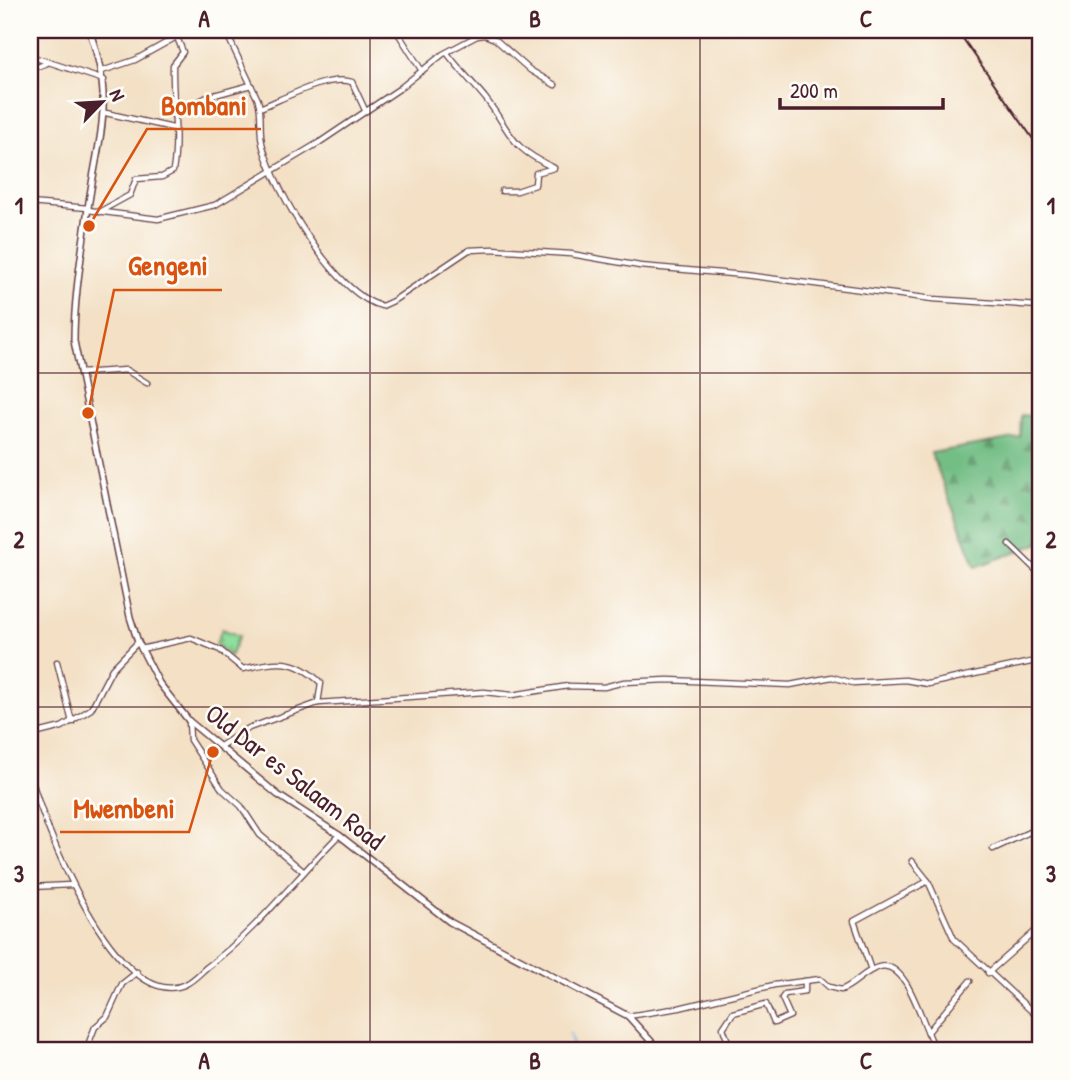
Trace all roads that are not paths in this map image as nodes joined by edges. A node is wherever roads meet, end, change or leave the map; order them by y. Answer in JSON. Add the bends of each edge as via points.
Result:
{"nodes":[{"id":1,"x":89,"y":30,"type":"edge"},
{"id":2,"x":174,"y":30,"type":"edge"},
{"id":3,"x":189,"y":30,"type":"edge"},
{"id":4,"x":225,"y":30,"type":"edge"},
{"id":5,"x":396,"y":30,"type":"edge"},
{"id":6,"x":177,"y":38,"type":"junction"},
{"id":7,"x":447,"y":53,"type":"junction"},
{"id":8,"x":30,"y":56,"type":"edge"},
{"id":9,"x":47,"y":62,"type":"junction"},
{"id":10,"x":30,"y":70,"type":"edge"},
{"id":11,"x":102,"y":71,"type":"junction"},
{"id":12,"x":422,"y":71,"type":"junction"},
{"id":13,"x":104,"y":80,"type":"junction"},
{"id":14,"x":251,"y":85,"type":"junction"},
{"id":15,"x":555,"y":85,"type":"dead end"},
{"id":16,"x":260,"y":108,"type":"junction"},
{"id":17,"x":365,"y":111,"type":"junction"},
{"id":18,"x":106,"y":113,"type":"junction"},
{"id":19,"x":173,"y":115,"type":"junction"},
{"id":20,"x":173,"y":128,"type":"junction"},
{"id":21,"x":273,"y":169,"type":"junction"},
{"id":22,"x":502,"y":191,"type":"dead end"},
{"id":23,"x":30,"y":203,"type":"edge"},
{"id":24,"x":88,"y":209,"type":"junction"},
{"id":25,"x":99,"y":212,"type":"junction"},
{"id":26,"x":1040,"y":306,"type":"edge"},
{"id":27,"x":79,"y":373,"type":"junction"},
{"id":28,"x":147,"y":383,"type":"dead end"},
{"id":29,"x":1009,"y":544,"type":"dead end"},
{"id":30,"x":1040,"y":574,"type":"edge"},
{"id":31,"x":140,"y":646,"type":"junction"},
{"id":32,"x":1040,"y":660,"type":"edge"},
{"id":33,"x":57,"y":662,"type":"dead end"},
{"id":34,"x":318,"y":703,"type":"junction"},
{"id":35,"x":189,"y":721,"type":"junction"},
{"id":36,"x":72,"y":722,"type":"junction"},
{"id":37,"x":30,"y":735,"type":"edge"},
{"id":38,"x":222,"y":746,"type":"junction"},
{"id":39,"x":30,"y":772,"type":"edge"},
{"id":40,"x":1040,"y":827,"type":"edge"},
{"id":41,"x":339,"y":835,"type":"junction"},
{"id":42,"x":993,"y":849,"type":"dead end"},
{"id":43,"x":912,"y":862,"type":"dead end"},
{"id":44,"x":303,"y":871,"type":"junction"},
{"id":45,"x":928,"y":881,"type":"junction"},
{"id":46,"x":71,"y":885,"type":"junction"},
{"id":47,"x":30,"y":887,"type":"edge"},
{"id":48,"x":1040,"y":927,"type":"edge"},
{"id":49,"x":871,"y":970,"type":"junction"},
{"id":50,"x":137,"y":972,"type":"junction"},
{"id":51,"x":988,"y":973,"type":"junction"},
{"id":52,"x":804,"y":981,"type":"junction"},
{"id":53,"x":970,"y":981,"type":"dead end"},
{"id":54,"x":628,"y":1016,"type":"junction"},
{"id":55,"x":1040,"y":1019,"type":"edge"},
{"id":56,"x":927,"y":1033,"type":"junction"},
{"id":57,"x":86,"y":1050,"type":"edge"},
{"id":58,"x":659,"y":1050,"type":"edge"},
{"id":59,"x":731,"y":1050,"type":"edge"},
{"id":60,"x":936,"y":1050,"type":"edge"}],
"edges":[{"from":1,"to":11,"type":"street","name":"Old Dar es Salaam Road"},
{"from":2,"to":6,"type":"street"},
{"from":3,"to":6,"type":"street"},
{"from":4,"to":14,"type":"street"},
{"from":5,"to":12,"type":"street"},
{"from":6,"to":11,"type":"street"},
{"from":6,"to":19,"type":"street","via":[[183,52],[173,65]]},
{"from":7,"to":12,"type":"street"},
{"from":7,"to":15,"type":"street","via":[[485,35]]},
{"from":7,"to":22,"type":"street","via":[[486,99],[510,138],[526,155],[554,168],[536,173],[535,185]]},
{"from":8,"to":9,"type":"street"},
{"from":9,"to":10,"type":"street"},
{"from":9,"to":13,"type":"street"},
{"from":11,"to":13,"type":"street","name":"Old Dar es Salaam Road"},
{"from":12,"to":17,"type":"street"},
{"from":13,"to":18,"type":"street","name":"Old Dar es Salaam Road"},
{"from":14,"to":16,"type":"street"},
{"from":14,"to":19,"type":"street","via":[[207,97]]},
{"from":16,"to":17,"type":"street","via":[[316,86],[346,80],[352,82]]},
{"from":16,"to":21,"type":"street","via":[[258,129]]},
{"from":17,"to":21,"type":"street"},
{"from":18,"to":20,"type":"street"},
{"from":18,"to":24,"type":"street","name":"Old Dar es Salaam Road"},
{"from":19,"to":20,"type":"street"},
{"from":20,"to":25,"type":"street","via":[[173,171],[162,177],[136,179],[130,195]]},
{"from":21,"to":25,"type":"street","via":[[215,205],[158,219]]},
{"from":21,"to":26,"type":"street","via":[[289,207],[336,275],[372,304],[382,306],[469,250],[492,249],[572,254],[933,299]]},
{"from":23,"to":24,"type":"street"},
{"from":24,"to":25,"type":"street"},
{"from":24,"to":27,"type":"street","name":"Old Dar es Salaam Road","via":[[74,309]]},
{"from":27,"to":28,"type":"street","via":[[126,370]]},
{"from":27,"to":31,"type":"street","name":"Old Dar es Salaam Road","via":[[120,583]]},
{"from":29,"to":30,"type":"street"},
{"from":31,"to":34,"type":"street","via":[[191,638],[220,650],[243,669],[265,662],[290,664],[321,683]]},
{"from":31,"to":35,"type":"street","name":"Old Dar es Salaam Road","via":[[159,683]]},
{"from":31,"to":36,"type":"street","via":[[112,669],[92,709]]},
{"from":32,"to":34,"type":"street","via":[[928,684],[905,680],[853,683],[832,677],[790,685],[668,680],[520,694],[484,692]]},
{"from":33,"to":36,"type":"street"},
{"from":34,"to":38,"type":"street","via":[[248,728]]},
{"from":35,"to":38,"type":"street","name":"Old Dar es Salaam Road"},
{"from":35,"to":44,"type":"street","via":[[188,737],[222,789],[243,808],[260,835]]},
{"from":36,"to":37,"type":"street"},
{"from":38,"to":41,"type":"street","name":"Old Dar es Salaam Road","via":[[278,795]]},
{"from":39,"to":46,"type":"street"},
{"from":40,"to":42,"type":"street"},
{"from":41,"to":44,"type":"street"},
{"from":41,"to":54,"type":"street","name":"Old Dar es Salaam Road","via":[[450,922]]},
{"from":43,"to":45,"type":"street"},
{"from":44,"to":50,"type":"street","via":[[237,945],[185,985],[172,988],[153,983]]},
{"from":45,"to":49,"type":"street","via":[[854,921]]},
{"from":45,"to":51,"type":"street","via":[[954,939]]},
{"from":46,"to":47,"type":"street"},
{"from":46,"to":50,"type":"street","via":[[98,930]]},
{"from":48,"to":51,"type":"street"},
{"from":49,"to":52,"type":"street","via":[[841,989],[820,979]]},
{"from":49,"to":56,"type":"street","via":[[888,965],[897,968]]},
{"from":50,"to":57,"type":"street","via":[[122,984]]},
{"from":51,"to":55,"type":"street"},
{"from":52,"to":54,"type":"street"},
{"from":52,"to":59,"type":"street","via":[[805,991],[782,998],[788,1019],[774,1023],[766,1004],[733,1013],[723,1028]]},
{"from":53,"to":56,"type":"street"},
{"from":54,"to":58,"type":"street","name":"Old Dar es Salaam Road"},
{"from":56,"to":60,"type":"street"}]}
